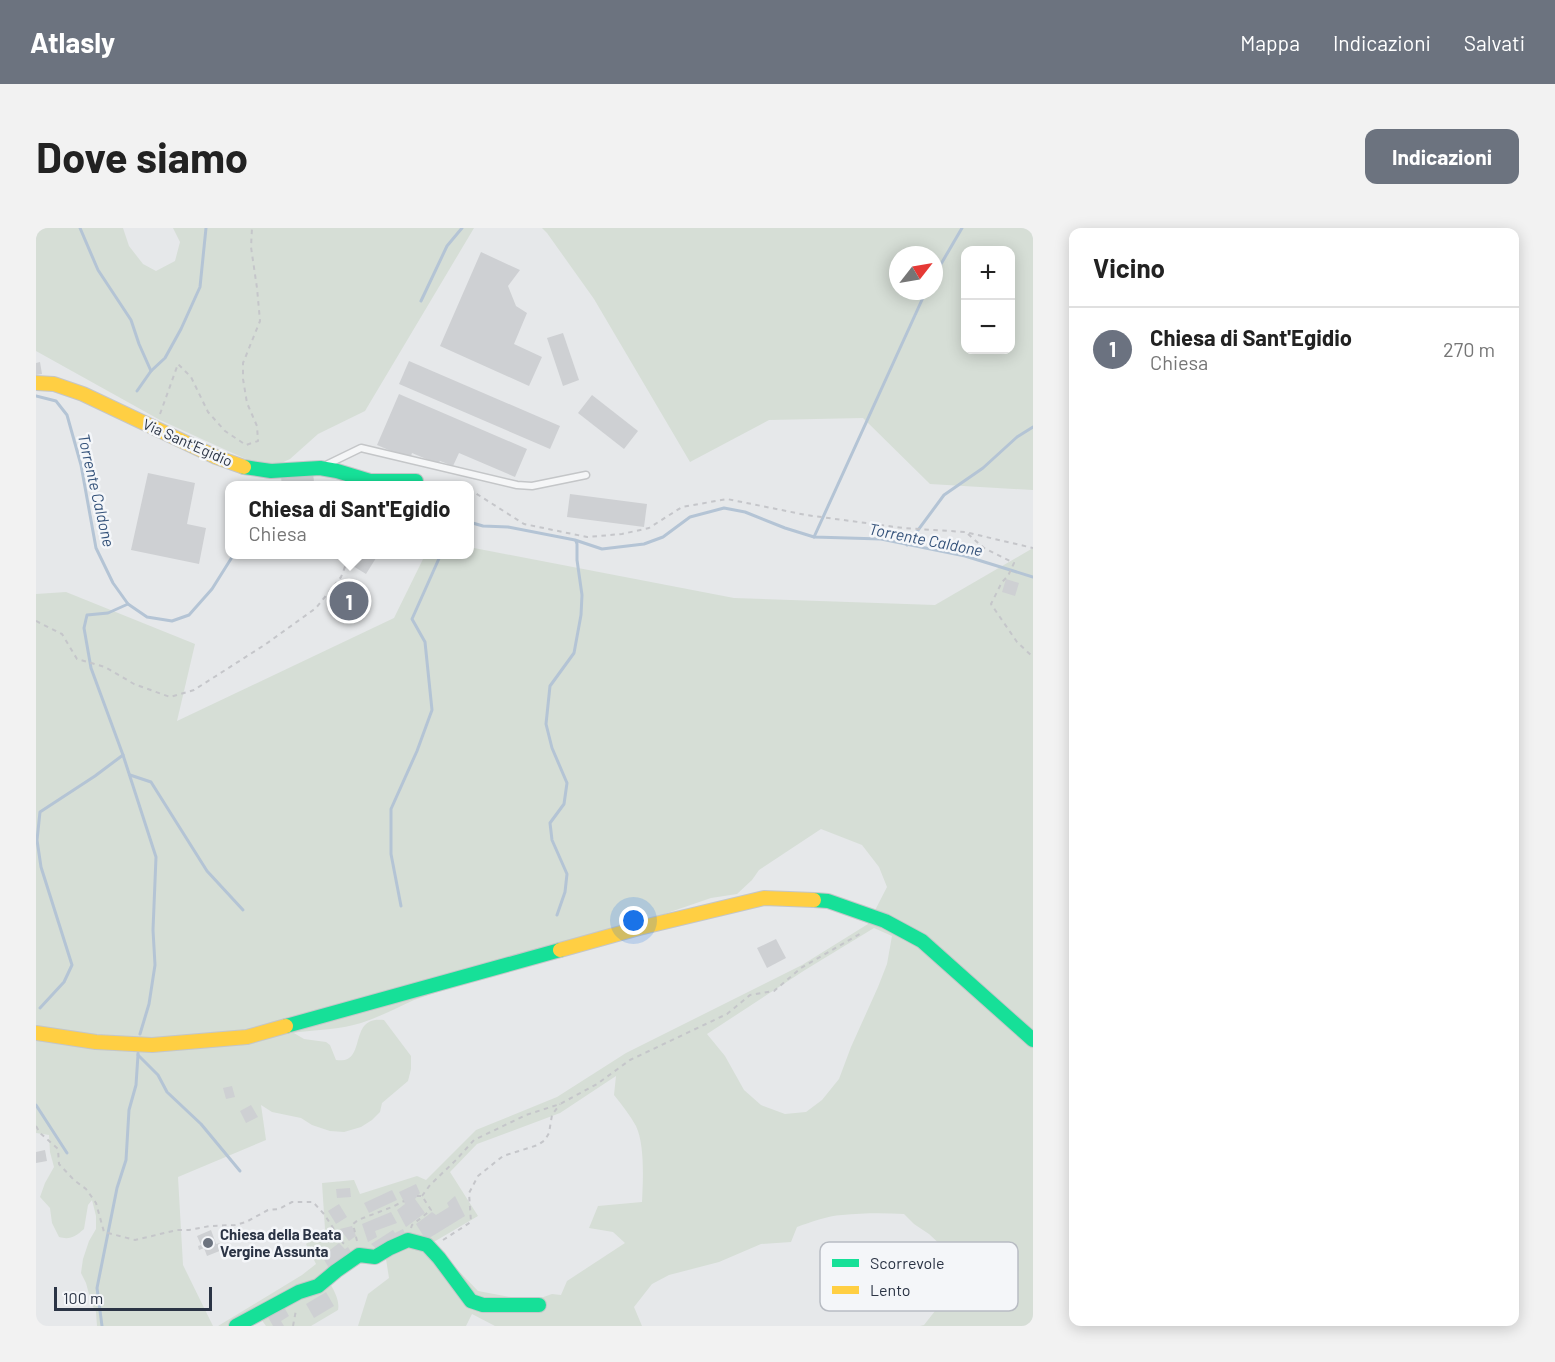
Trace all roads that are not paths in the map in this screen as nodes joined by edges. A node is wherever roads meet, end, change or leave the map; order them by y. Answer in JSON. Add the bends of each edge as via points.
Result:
{"nodes":[{"id":1,"x":36,"y":383,"type":"edge"},
{"id":2,"x":320,"y":468,"type":"junction"},
{"id":3,"x":586,"y":475,"type":"dead end"},
{"id":4,"x":416,"y":481,"type":"dead end"},
{"id":5,"x":36,"y":1033,"type":"edge"},
{"id":6,"x":1033,"y":1040,"type":"edge"},
{"id":7,"x":539,"y":1305,"type":"dead end"},
{"id":8,"x":236,"y":1326,"type":"edge"}],
"edges":[{"from":1,"to":2,"type":"main road","name":"Via Sant'Egidio","via":[[54,384],[83,394],[216,457],[248,468]]},
{"from":2,"to":3,"type":"lane","via":[[361,448],[517,485],[532,486]]},
{"from":2,"to":4,"type":"main road","name":"Via Sant'Egidio","via":[[370,481]]},
{"from":5,"to":6,"type":"main road","via":[[152,1045],[247,1037],[764,898],[828,901],[885,921],[922,941]]},
{"from":7,"to":8,"type":"main road","via":[[483,1305],[471,1301],[431,1248],[408,1240],[375,1257],[359,1256],[318,1286]]}]}
